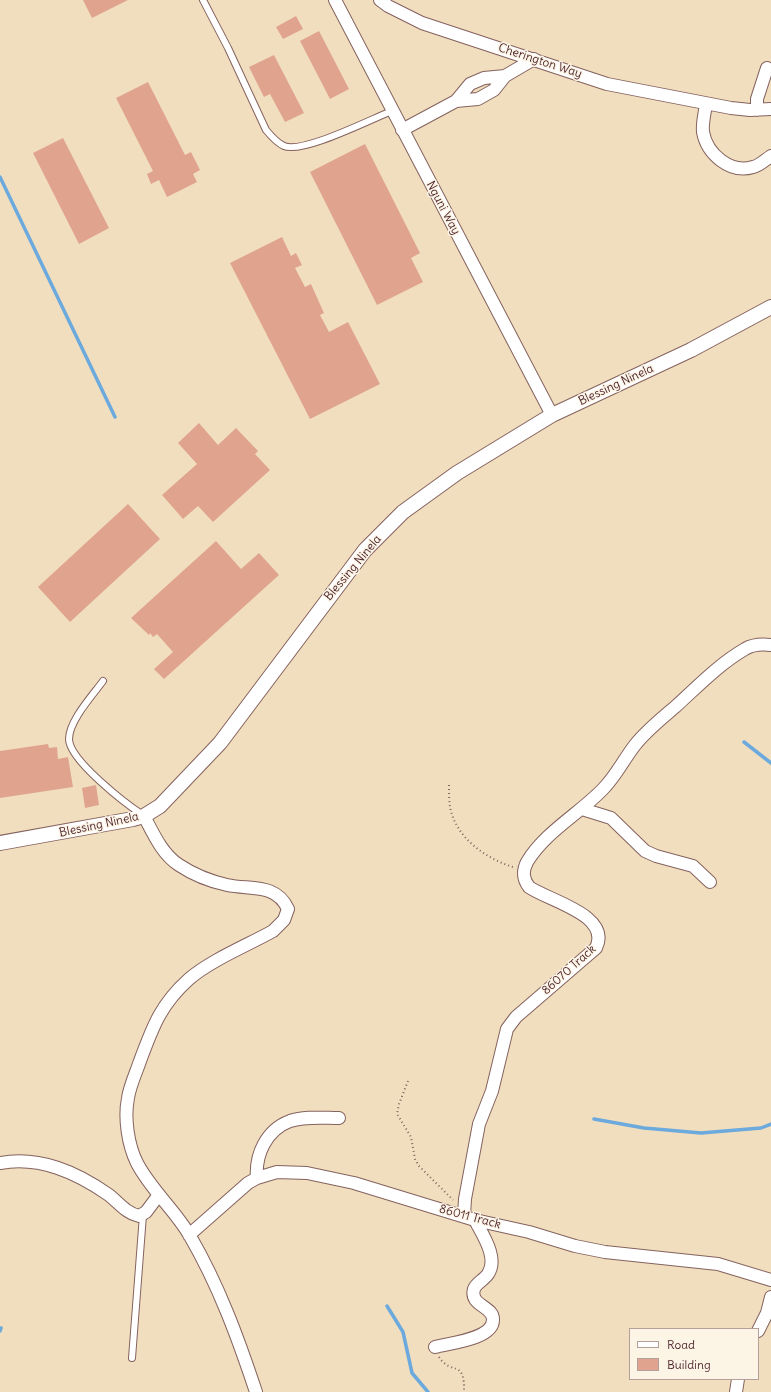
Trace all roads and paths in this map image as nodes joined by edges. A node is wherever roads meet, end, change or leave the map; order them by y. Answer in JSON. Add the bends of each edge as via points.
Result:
{"nodes":[{"id":1,"x":204,"y":0,"type":"edge"},
{"id":2,"x":335,"y":0,"type":"edge"},
{"id":3,"x":380,"y":0,"type":"edge"},
{"id":4,"x":534,"y":59,"type":"junction"},
{"id":5,"x":767,"y":68,"type":"dead end"},
{"id":6,"x":706,"y":104,"type":"junction"},
{"id":7,"x":757,"y":110,"type":"junction"},
{"id":8,"x":771,"y":110,"type":"edge"},
{"id":9,"x":392,"y":111,"type":"junction"},
{"id":10,"x":402,"y":130,"type":"junction"},
{"id":11,"x":771,"y":156,"type":"edge"},
{"id":12,"x":771,"y":307,"type":"edge"},
{"id":13,"x":552,"y":415,"type":"junction"},
{"id":14,"x":771,"y":645,"type":"edge"},
{"id":15,"x":103,"y":681,"type":"dead end"},
{"id":16,"x":449,"y":785,"type":"dead end"},
{"id":17,"x":582,"y":809,"type":"junction"},
{"id":18,"x":144,"y":816,"type":"junction"},
{"id":19,"x":0,"y":844,"type":"edge"},
{"id":20,"x":524,"y":870,"type":"junction"},
{"id":21,"x":710,"y":882,"type":"dead end"},
{"id":22,"x":408,"y":1081,"type":"dead end"},
{"id":23,"x":339,"y":1118,"type":"dead end"},
{"id":24,"x":0,"y":1163,"type":"edge"},
{"id":25,"x":257,"y":1178,"type":"junction"},
{"id":26,"x":158,"y":1196,"type":"junction"},
{"id":27,"x":143,"y":1215,"type":"junction"},
{"id":28,"x":470,"y":1218,"type":"junction"},
{"id":29,"x":189,"y":1235,"type":"junction"},
{"id":30,"x":771,"y":1280,"type":"edge"},
{"id":31,"x":771,"y":1298,"type":"edge"},
{"id":32,"x":759,"y":1329,"type":"edge"},
{"id":33,"x":435,"y":1347,"type":"joint"},
{"id":34,"x":132,"y":1358,"type":"dead end"},
{"id":35,"x":738,"y":1380,"type":"edge"},
{"id":36,"x":256,"y":1392,"type":"edge"},
{"id":37,"x":464,"y":1392,"type":"edge"},
{"id":38,"x":736,"y":1392,"type":"edge"}],
"edges":[{"from":1,"to":9,"type":"lane","via":[[266,130],[285,147],[300,147],[317,142]]},
{"from":2,"to":9,"type":"street","name":"Nguni Way"},
{"from":3,"to":4,"type":"street","name":"Cherington Way","via":[[422,23]]},
{"from":4,"to":6,"type":"street","name":"Cherington Way","via":[[608,84]]},
{"from":4,"to":10,"type":"street","via":[[505,76],[484,78],[470,84],[456,101]]},
{"from":5,"to":7,"type":"street","via":[[757,100]]},
{"from":6,"to":7,"type":"street","name":"Cherington Way"},
{"from":6,"to":11,"type":"street","via":[[703,132],[710,148],[719,159],[729,166],[742,169],[754,167]]},
{"from":7,"to":8,"type":"street","name":"Cherington Way"},
{"from":9,"to":10,"type":"street","name":"Nguni Way"},
{"from":10,"to":13,"type":"street","name":"Nguni Way"},
{"from":12,"to":13,"type":"street","name":"Blessing Ninela","via":[[691,350]]},
{"from":13,"to":18,"type":"street","name":"Blessing Ninela","via":[[457,473],[403,512],[365,550],[220,743],[171,796]]},
{"from":14,"to":17,"type":"street","via":[[760,644],[746,648],[717,669],[645,734],[608,784]]},
{"from":15,"to":18,"type":"lane","via":[[70,731],[72,750],[112,792]]},
{"from":16,"to":20,"type":"path","via":[[450,807],[456,823],[468,841],[478,850],[500,862]]},
{"from":17,"to":20,"type":"street","via":[[540,844]]},
{"from":17,"to":21,"type":"street","via":[[610,818],[645,851],[693,866]]},
{"from":18,"to":19,"type":"street","name":"Blessing Ninela"},
{"from":18,"to":26,"type":"street","via":[[158,843],[177,864],[200,878],[227,885],[269,890],[283,898],[288,908],[284,920],[273,930],[191,978],[160,1012],[128,1098],[126,1122],[137,1162]]},
{"from":20,"to":28,"type":"street","name":"86070 Track","via":[[524,881],[529,887],[589,918],[596,927],[598,943],[596,948],[516,1017],[507,1029],[492,1091],[479,1124],[465,1199]]},
{"from":22,"to":28,"type":"path","via":[[398,1114],[412,1137],[415,1159]]},
{"from":23,"to":25,"type":"street","via":[[289,1121],[272,1132],[259,1153]]},
{"from":24,"to":27,"type":"street","via":[[28,1161],[51,1164],[94,1185],[134,1214]]},
{"from":25,"to":28,"type":"street","name":"86011 Track","via":[[278,1172],[307,1173],[354,1183]]},
{"from":25,"to":29,"type":"street","name":"86011 Track"},
{"from":26,"to":27,"type":"street"},
{"from":26,"to":29,"type":"street"},
{"from":27,"to":34,"type":"lane"},
{"from":28,"to":30,"type":"street","name":"86011 Track","via":[[605,1252],[718,1264]]},
{"from":28,"to":33,"type":"street","via":[[488,1245],[491,1264],[490,1272],[476,1285],[473,1297],[492,1314],[492,1325],[483,1335]]},
{"from":29,"to":36,"type":"street","via":[[232,1322]]},
{"from":31,"to":32,"type":"street"},
{"from":33,"to":37,"type":"path","via":[[440,1359],[459,1369],[464,1378]]},
{"from":35,"to":38,"type":"street"}]}
